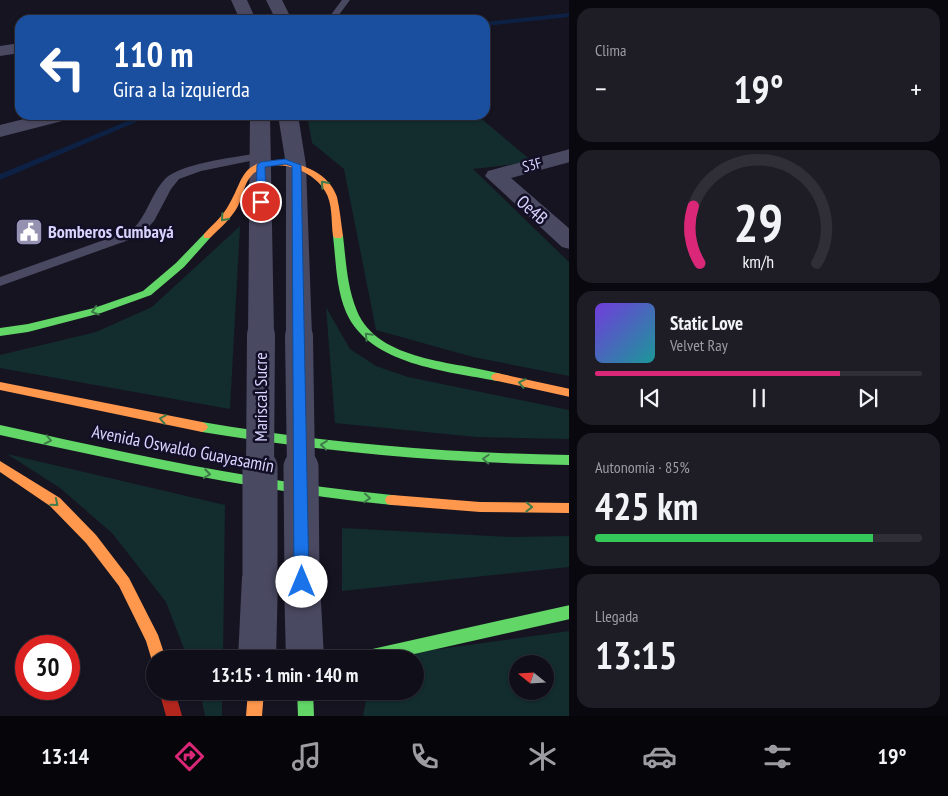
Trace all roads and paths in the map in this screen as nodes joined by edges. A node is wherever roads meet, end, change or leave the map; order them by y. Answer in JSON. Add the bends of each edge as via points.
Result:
{"nodes":[{"id":1,"x":239,"y":0,"type":"edge"},
{"id":2,"x":274,"y":0,"type":"edge"},
{"id":3,"x":346,"y":0,"type":"edge"},
{"id":4,"x":246,"y":15,"type":"edge"},
{"id":5,"x":282,"y":15,"type":"edge"},
{"id":6,"x":335,"y":15,"type":"edge"},
{"id":7,"x":15,"y":49,"type":"edge"},
{"id":8,"x":0,"y":51,"type":"edge"},
{"id":9,"x":43,"y":120,"type":"edge"},
{"id":10,"x":260,"y":120,"type":"edge"},
{"id":11,"x":289,"y":120,"type":"edge"},
{"id":12,"x":0,"y":131,"type":"edge"},
{"id":13,"x":569,"y":155,"type":"edge"},
{"id":14,"x":261,"y":160,"type":"junction"},
{"id":15,"x":296,"y":165,"type":"junction"},
{"id":16,"x":496,"y":176,"type":"joint"},
{"id":17,"x":569,"y":242,"type":"edge"},
{"id":18,"x":0,"y":282,"type":"edge"},
{"id":19,"x":0,"y":332,"type":"edge"},
{"id":20,"x":0,"y":386,"type":"edge"},
{"id":21,"x":569,"y":393,"type":"edge"},
{"id":22,"x":0,"y":430,"type":"edge"},
{"id":23,"x":569,"y":460,"type":"edge"},
{"id":24,"x":0,"y":466,"type":"edge"},
{"id":25,"x":569,"y":508,"type":"edge"},
{"id":26,"x":569,"y":612,"type":"edge"},
{"id":27,"x":156,"y":650,"type":"edge"},
{"id":28,"x":257,"y":650,"type":"edge"},
{"id":29,"x":305,"y":650,"type":"edge"},
{"id":30,"x":399,"y":650,"type":"edge"},
{"id":31,"x":170,"y":700,"type":"edge"},
{"id":32,"x":255,"y":700,"type":"edge"},
{"id":33,"x":305,"y":700,"type":"edge"},
{"id":34,"x":174,"y":716,"type":"edge"},
{"id":35,"x":254,"y":716,"type":"edge"},
{"id":36,"x":306,"y":716,"type":"edge"}],
"edges":[{"from":1,"to":4,"type":"street"},
{"from":2,"to":5,"type":"street"},
{"from":3,"to":6,"type":"lane"},
{"from":7,"to":8,"type":"street"},
{"from":9,"to":12,"type":"street"},
{"from":10,"to":14,"type":"street","name":"Mariscal Sucre"},
{"from":11,"to":15,"type":"street"},
{"from":13,"to":16,"type":"street","name":"S3F"},
{"from":14,"to":15,"type":"main road"},
{"from":14,"to":18,"type":"lane","via":[[182,172],[170,180],[147,224],[136,233]]},
{"from":14,"to":19,"type":"main road","one_way":true,"via":[[249,173],[230,211],[180,265],[147,293],[96,311]]},
{"from":14,"to":28,"type":"street","name":"Mariscal Sucre","bridge":true},
{"from":21,"to":15,"type":"main road","one_way":true,"via":[[405,357],[374,342],[355,320],[347,299],[331,192],[321,178]]},
{"from":15,"to":29,"type":"street","bridge":true},
{"from":16,"to":17,"type":"street","name":"Oe4B"},
{"from":23,"to":20,"type":"main road","name":"Avenida Oswaldo Guayasamín","one_way":true,"via":[[433,456],[272,439]]},
{"from":22,"to":25,"type":"main road","name":"Avenida Oswaldo Guayasamín","one_way":true,"via":[[197,472],[352,497],[480,507]]},
{"from":24,"to":27,"type":"main road","one_way":true,"via":[[55,502],[90,540],[124,582]]},
{"from":26,"to":30,"type":"main road"},
{"from":31,"to":34,"type":"main road"},
{"from":32,"to":35,"type":"main road"},
{"from":33,"to":36,"type":"main road"}]}
